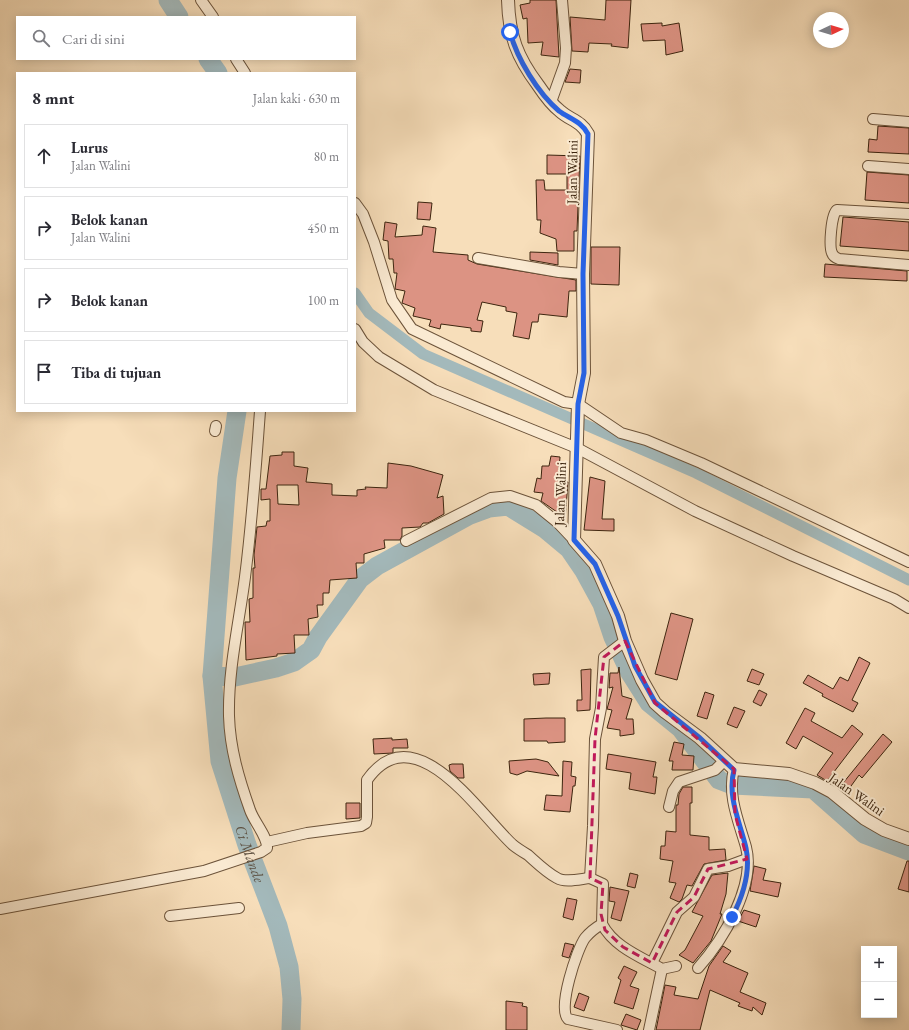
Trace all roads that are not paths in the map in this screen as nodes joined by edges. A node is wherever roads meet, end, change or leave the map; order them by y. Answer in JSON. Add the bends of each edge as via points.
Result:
{"nodes":[{"id":1,"x":201,"y":0,"type":"edge"},
{"id":2,"x":508,"y":0,"type":"edge"},
{"id":3,"x":562,"y":0,"type":"edge"},
{"id":4,"x":212,"y":16,"type":"edge"},
{"id":5,"x":237,"y":60,"type":"edge"},
{"id":6,"x":244,"y":72,"type":"edge"},
{"id":7,"x":551,"y":102,"type":"junction"},
{"id":8,"x":873,"y":119,"type":"dead end"},
{"id":9,"x":909,"y":122,"type":"edge"},
{"id":10,"x":868,"y":166,"type":"dead end"},
{"id":11,"x":909,"y":169,"type":"edge"},
{"id":12,"x":356,"y":205,"type":"edge"},
{"id":13,"x":909,"y":214,"type":"edge"},
{"id":14,"x":478,"y":258,"type":"dead end"},
{"id":15,"x":909,"y":265,"type":"edge"},
{"id":16,"x":583,"y":274,"type":"junction"},
{"id":17,"x":356,"y":331,"type":"edge"},
{"id":18,"x":578,"y":406,"type":"junction"},
{"id":19,"x":260,"y":412,"type":"edge"},
{"id":20,"x":577,"y":445,"type":"junction"},
{"id":21,"x":574,"y":540,"type":"junction"},
{"id":22,"x":406,"y":541,"type":"dead end"},
{"id":23,"x":909,"y":562,"type":"edge"},
{"id":24,"x":909,"y":608,"type":"edge"},
{"id":25,"x":623,"y":642,"type":"junction"},
{"id":26,"x":715,"y":768,"type":"junction"},
{"id":27,"x":732,"y":778,"type":"junction"},
{"id":28,"x":669,"y":807,"type":"dead end"},
{"id":29,"x":909,"y":839,"type":"edge"},
{"id":30,"x":267,"y":842,"type":"junction"},
{"id":31,"x":747,"y":859,"type":"junction"},
{"id":32,"x":590,"y":878,"type":"junction"},
{"id":33,"x":240,"y":908,"type":"dead end"},
{"id":34,"x":0,"y":909,"type":"edge"},
{"id":35,"x":170,"y":916,"type":"dead end"},
{"id":36,"x":602,"y":924,"type":"junction"},
{"id":37,"x":652,"y":963,"type":"junction"},
{"id":38,"x":676,"y":966,"type":"dead end"},
{"id":39,"x":698,"y":968,"type":"dead end"},
{"id":40,"x":662,"y":969,"type":"junction"},
{"id":41,"x":617,"y":1030,"type":"edge"},
{"id":42,"x":649,"y":1030,"type":"edge"}],
"edges":[{"from":1,"to":4,"type":"street"},
{"from":2,"to":7,"type":"street","name":"Jalan Walini","via":[[514,46],[530,75]]},
{"from":3,"to":7,"type":"street","via":[[565,63]]},
{"from":5,"to":6,"type":"street"},
{"from":7,"to":16,"type":"street","name":"Jalan Walini","via":[[559,111],[579,123],[588,134]]},
{"from":8,"to":9,"type":"street"},
{"from":10,"to":11,"type":"street"},
{"from":12,"to":18,"type":"street","via":[[363,214],[374,242],[392,300],[412,329],[564,402]]},
{"from":13,"to":15,"type":"street","via":[[837,210],[832,215],[831,251],[834,257],[839,259]]},
{"from":14,"to":16,"type":"street"},
{"from":16,"to":18,"type":"street","name":"Jalan Walini","via":[[584,373]]},
{"from":17,"to":20,"type":"street","via":[[363,342],[379,357],[434,390]]},
{"from":18,"to":20,"type":"street","name":"Jalan Walini"},
{"from":18,"to":23,"type":"street","via":[[621,433],[646,440],[701,463]]},
{"from":19,"to":30,"type":"street","via":[[253,515],[229,714],[231,747],[250,812]]},
{"from":20,"to":21,"type":"street","name":"Jalan Walini"},
{"from":20,"to":24,"type":"street","via":[[695,511],[894,599]]},
{"from":21,"to":22,"type":"street","via":[[558,522],[536,505],[510,496],[491,498]]},
{"from":21,"to":25,"type":"street","name":"Jalan Walini","via":[[595,564],[618,616]]},
{"from":25,"to":26,"type":"street","name":"Jalan Walini","via":[[655,702],[700,738]]},
{"from":25,"to":32,"type":"street","via":[[604,657],[601,708],[595,739],[594,826]]},
{"from":26,"to":27,"type":"street","name":"Jalan Walini"},
{"from":26,"to":28,"type":"street","via":[[679,782],[673,791]]},
{"from":27,"to":29,"type":"street","name":"Jalan Walini","via":[[789,774],[832,792],[865,819],[884,830]]},
{"from":27,"to":31,"type":"street","via":[[735,814]]},
{"from":30,"to":32,"type":"street","via":[[307,833],[361,826],[366,823],[367,780],[381,764],[406,757],[422,761],[440,771],[463,791],[514,845],[558,879]]},
{"from":30,"to":34,"type":"street","via":[[267,848],[261,852],[204,871]]},
{"from":31,"to":37,"type":"street","via":[[728,866],[708,869],[694,897],[677,912]]},
{"from":31,"to":39,"type":"street","via":[[741,901],[708,958]]},
{"from":32,"to":36,"type":"street","via":[[603,884]]},
{"from":33,"to":35,"type":"street"},
{"from":36,"to":37,"type":"street","via":[[619,944]]},
{"from":36,"to":41,"type":"street","via":[[593,928],[584,938],[579,950],[569,979],[565,1013],[568,1019]]},
{"from":37,"to":40,"type":"street"},
{"from":38,"to":40,"type":"street"},
{"from":40,"to":42,"type":"street"}]}
